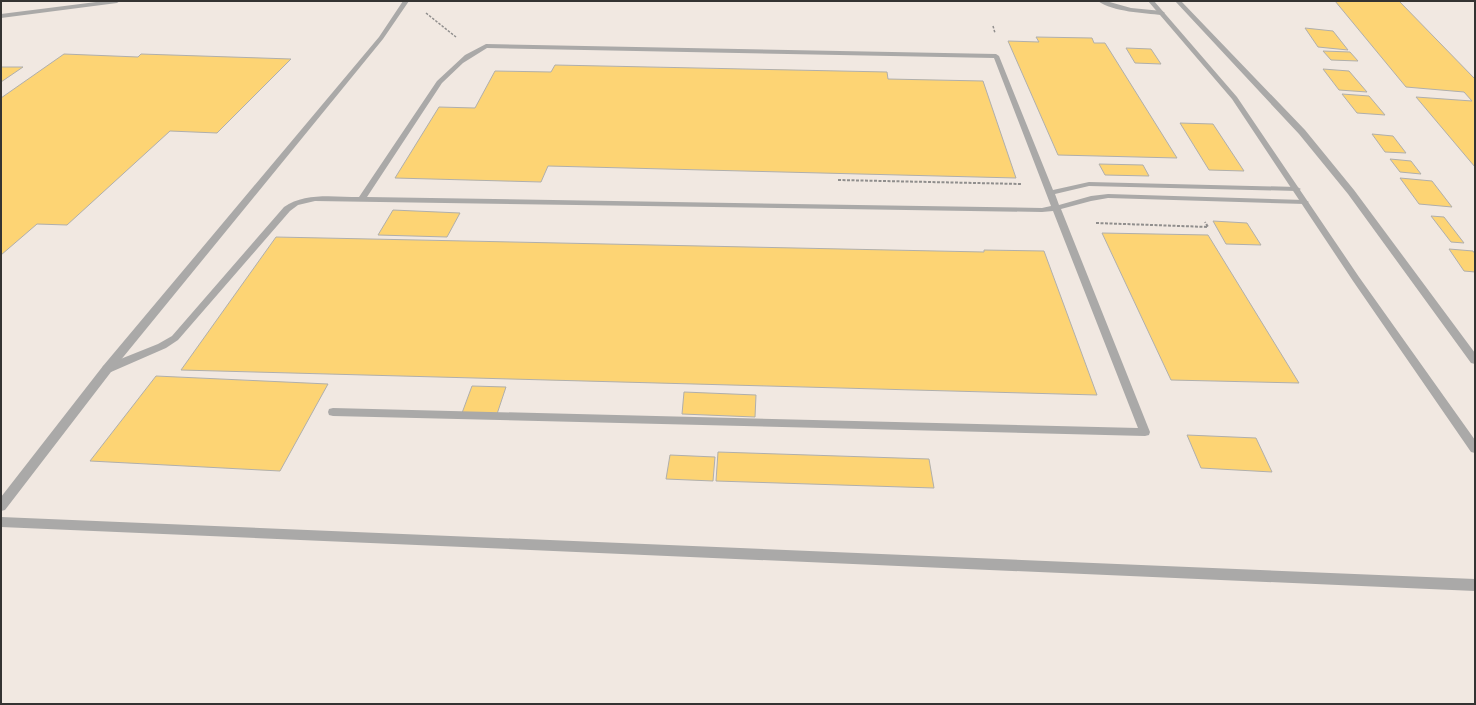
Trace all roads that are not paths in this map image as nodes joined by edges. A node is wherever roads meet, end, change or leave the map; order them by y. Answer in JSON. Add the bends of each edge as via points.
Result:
{"nodes":[{"id":1,"x":117,"y":1,"type":"edge"},
{"id":2,"x":406,"y":1,"type":"edge"},
{"id":3,"x":1101,"y":1,"type":"edge"},
{"id":4,"x":1151,"y":1,"type":"edge"},
{"id":5,"x":1178,"y":1,"type":"edge"},
{"id":6,"x":1162,"y":13,"type":"junction"},
{"id":7,"x":1,"y":16,"type":"edge"},
{"id":8,"x":1297,"y":189,"type":"junction"},
{"id":9,"x":1052,"y":193,"type":"junction"},
{"id":10,"x":362,"y":199,"type":"junction"},
{"id":11,"x":1305,"y":202,"type":"junction"},
{"id":12,"x":1058,"y":208,"type":"junction"},
{"id":13,"x":1475,"y":360,"type":"edge"},
{"id":14,"x":107,"y":369,"type":"junction"},
{"id":15,"x":333,"y":412,"type":"dead end"},
{"id":16,"x":1475,"y":449,"type":"edge"},
{"id":17,"x":1,"y":506,"type":"edge"},
{"id":18,"x":1,"y":522,"type":"edge"},
{"id":19,"x":1475,"y":585,"type":"edge"}],
"edges":[{"from":1,"to":7,"type":"street"},
{"from":2,"to":14,"type":"street","via":[[381,38]]},
{"from":3,"to":6,"type":"street","via":[[1109,5]]},
{"from":4,"to":6,"type":"street"},
{"from":5,"to":13,"type":"street","via":[[1302,132],[1351,192]]},
{"from":6,"to":8,"type":"street","via":[[1235,98]]},
{"from":8,"to":9,"type":"street","via":[[1089,184]]},
{"from":8,"to":11,"type":"street"},
{"from":9,"to":10,"type":"street","via":[[996,56],[486,46],[477,49],[439,82]]},
{"from":9,"to":12,"type":"street"},
{"from":10,"to":12,"type":"street","via":[[1042,210]]},
{"from":10,"to":14,"type":"street","via":[[315,199],[295,203],[174,338],[162,346]]},
{"from":11,"to":12,"type":"street","via":[[1108,196],[1093,197]]},
{"from":11,"to":16,"type":"street"},
{"from":12,"to":15,"type":"street","via":[[1145,432]]},
{"from":14,"to":17,"type":"street"},
{"from":18,"to":19,"type":"street"}]}
